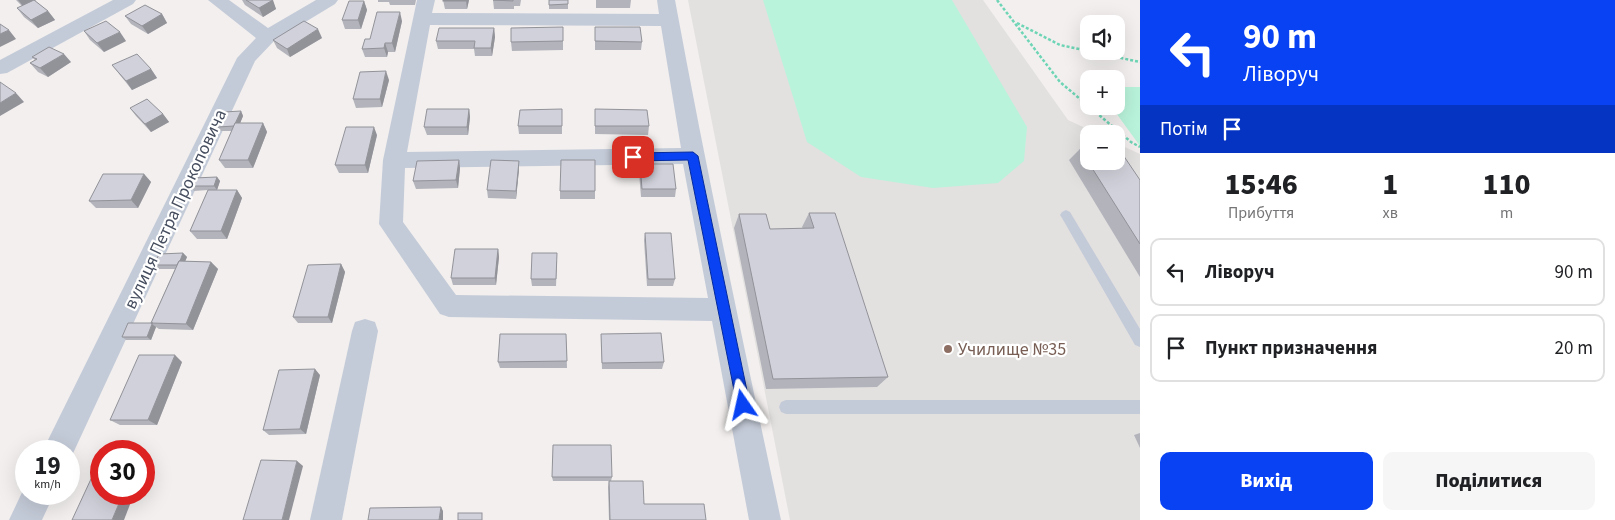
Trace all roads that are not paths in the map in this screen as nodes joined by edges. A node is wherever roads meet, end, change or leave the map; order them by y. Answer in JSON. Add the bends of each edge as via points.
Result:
{"nodes":[{"id":1,"x":127,"y":0,"type":"edge"},
{"id":2,"x":218,"y":0,"type":"edge"},
{"id":3,"x":329,"y":0,"type":"edge"},
{"id":4,"x":424,"y":10,"type":"edge"},
{"id":5,"x":668,"y":10,"type":"edge"},
{"id":6,"x":266,"y":37,"type":"junction"},
{"id":7,"x":0,"y":68,"type":"edge"},
{"id":8,"x":693,"y":156,"type":"junction"},
{"id":9,"x":394,"y":160,"type":"junction"},
{"id":10,"x":1066,"y":214,"type":"dead end"},
{"id":11,"x":724,"y":310,"type":"junction"},
{"id":12,"x":365,"y":331,"type":"dead end"},
{"id":13,"x":1140,"y":341,"type":"edge"},
{"id":14,"x":786,"y":407,"type":"dead end"},
{"id":15,"x":1140,"y":407,"type":"edge"},
{"id":16,"x":64,"y":440,"type":"edge"},
{"id":17,"x":32,"y":505,"type":"edge"},
{"id":18,"x":25,"y":520,"type":"edge"},
{"id":19,"x":326,"y":520,"type":"edge"},
{"id":20,"x":766,"y":520,"type":"edge"}],
"edges":[{"from":1,"to":7,"type":"street"},
{"from":2,"to":6,"type":"street"},
{"from":3,"to":6,"type":"street","name":"вулиця Петра Прокоповича"},
{"from":4,"to":5,"type":"street"},
{"from":4,"to":9,"type":"street"},
{"from":5,"to":8,"type":"street"},
{"from":6,"to":16,"type":"street","name":"вулиця Петра Прокоповича","via":[[247,58]]},
{"from":8,"to":9,"type":"street"},
{"from":8,"to":11,"type":"street"},
{"from":9,"to":11,"type":"street","via":[[391,224],[449,306]]},
{"from":10,"to":13,"type":"lane"},
{"from":11,"to":20,"type":"street"},
{"from":12,"to":19,"type":"street"},
{"from":14,"to":15,"type":"lane"},
{"from":17,"to":18,"type":"street"}]}
